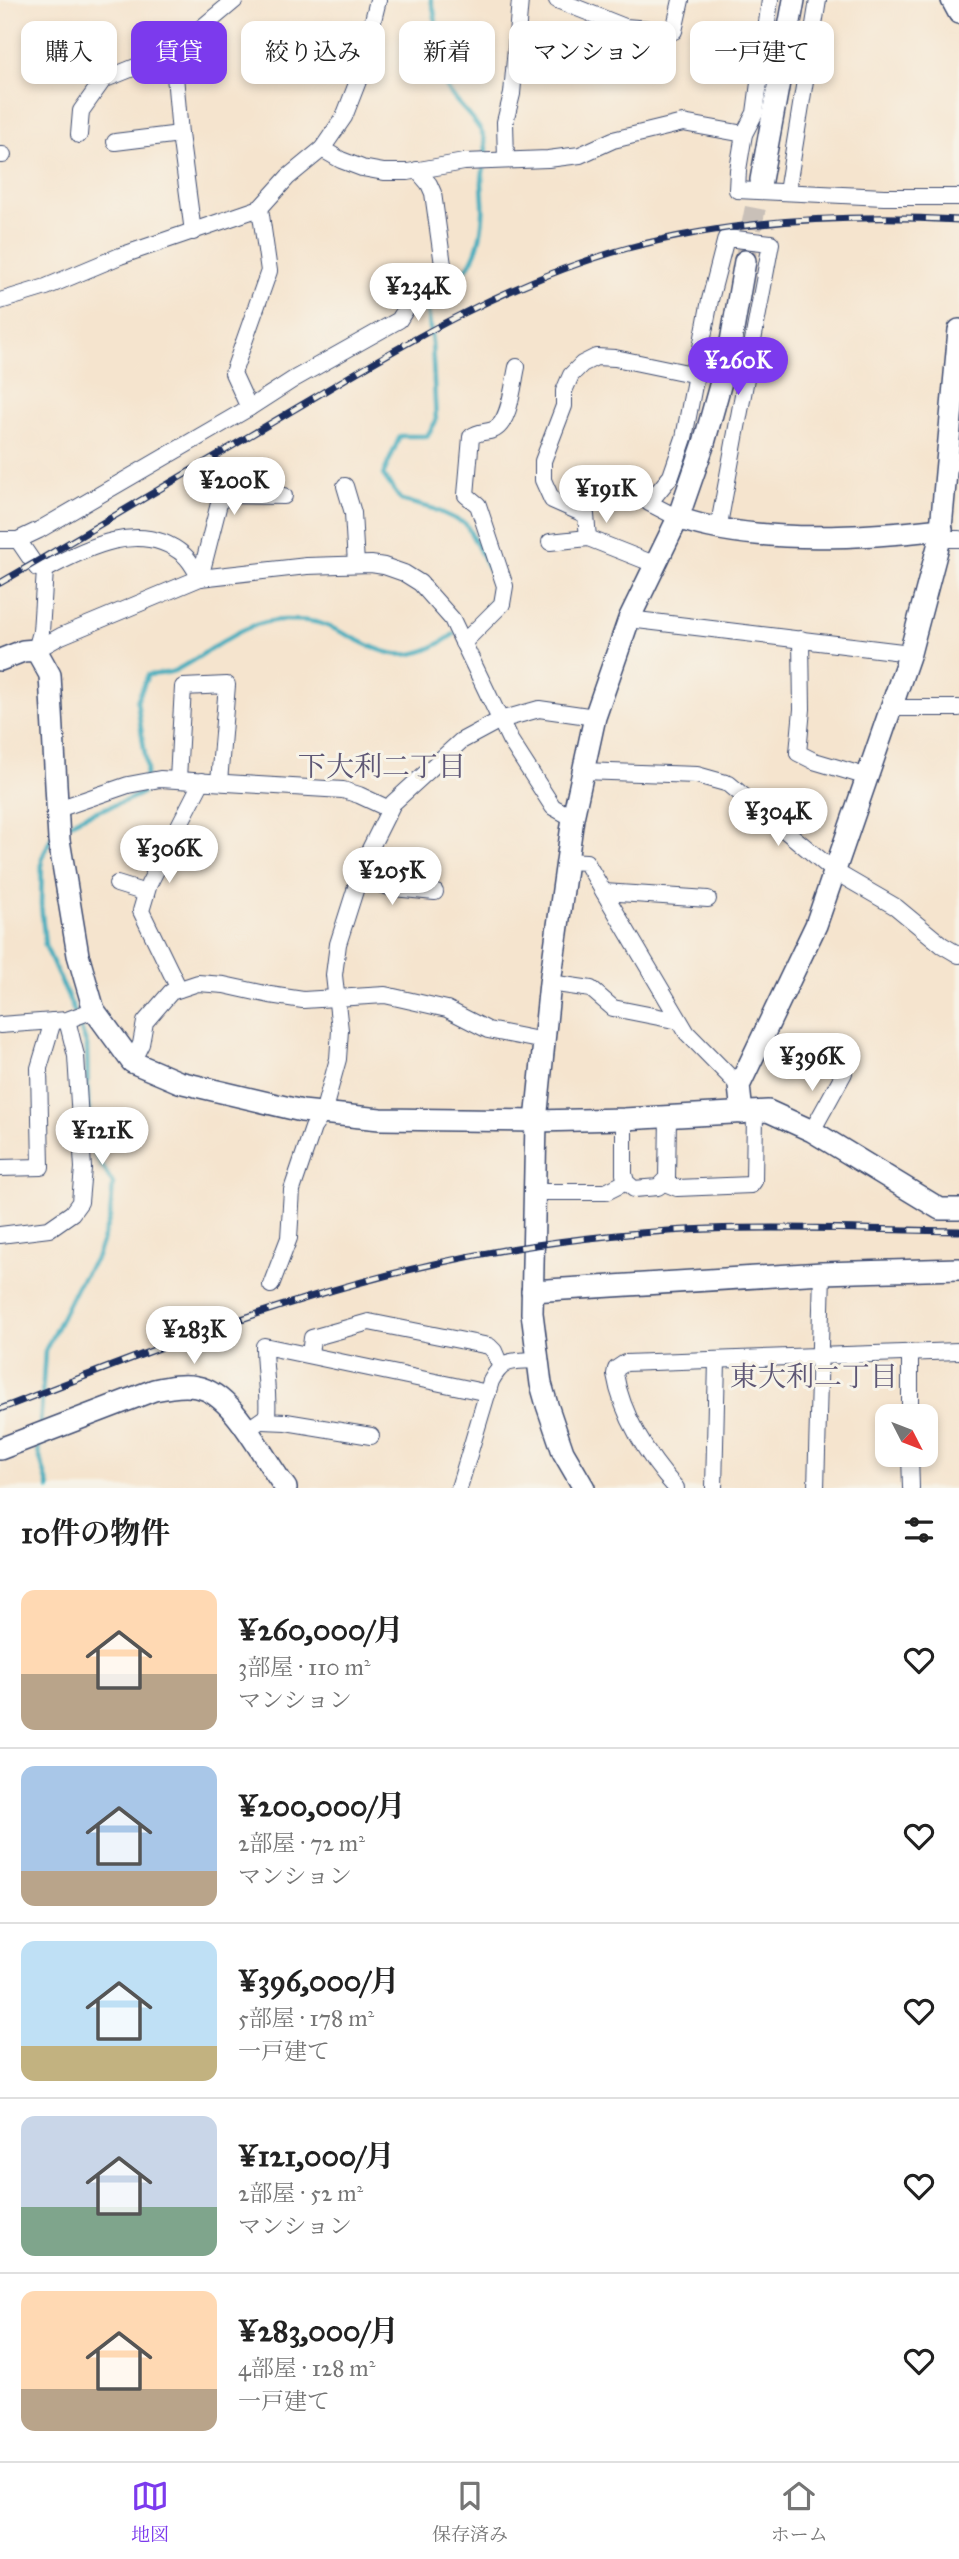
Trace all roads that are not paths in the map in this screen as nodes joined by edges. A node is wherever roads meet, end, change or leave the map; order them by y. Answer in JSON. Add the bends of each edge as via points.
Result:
{"nodes":[{"id":1,"x":235,"y":0,"type":"edge"},
{"id":2,"x":378,"y":0,"type":"edge"},
{"id":3,"x":520,"y":0,"type":"edge"},
{"id":4,"x":557,"y":0,"type":"edge"},
{"id":5,"x":681,"y":0,"type":"edge"},
{"id":6,"x":769,"y":0,"type":"edge"},
{"id":7,"x":794,"y":0,"type":"edge"},
{"id":8,"x":818,"y":0,"type":"edge"},
{"id":9,"x":952,"y":0,"type":"edge"},
{"id":10,"x":959,"y":13,"type":"edge"},
{"id":11,"x":210,"y":21,"type":"edge"},
{"id":12,"x":131,"y":69,"type":"edge"},
{"id":13,"x":176,"y":84,"type":"edge"},
{"id":14,"x":180,"y":134,"type":"junction"},
{"id":15,"x":744,"y":134,"type":"junction"},
{"id":16,"x":79,"y":135,"type":"dead end"},
{"id":17,"x":115,"y":142,"type":"dead end"},
{"id":18,"x":322,"y":149,"type":"junction"},
{"id":19,"x":506,"y":160,"type":"junction"},
{"id":20,"x":417,"y":170,"type":"junction"},
{"id":21,"x":761,"y":180,"type":"tunnel mouth"},
{"id":22,"x":787,"y":192,"type":"junction"},
{"id":23,"x":959,"y":197,"type":"edge"},
{"id":24,"x":260,"y":208,"type":"junction"},
{"id":25,"x":193,"y":232,"type":"junction"},
{"id":26,"x":745,"y":261,"type":"tunnel mouth"},
{"id":27,"x":0,"y":301,"type":"edge"},
{"id":28,"x":959,"y":336,"type":"edge"},
{"id":29,"x":517,"y":367,"type":"dead end"},
{"id":30,"x":697,"y":375,"type":"junction"},
{"id":31,"x":957,"y":381,"type":"edge"},
{"id":32,"x":249,"y":408,"type":"junction"},
{"id":33,"x":217,"y":475,"type":"dead end"},
{"id":34,"x":345,"y":486,"type":"dead end"},
{"id":35,"x":220,"y":495,"type":"junction"},
{"id":36,"x":284,"y":496,"type":"dead end"},
{"id":37,"x":678,"y":518,"type":"junction"},
{"id":38,"x":718,"y":530,"type":"junction"},
{"id":39,"x":947,"y":536,"type":"edge"},
{"id":40,"x":588,"y":538,"type":"junction"},
{"id":41,"x":0,"y":540,"type":"edge"},
{"id":42,"x":18,"y":540,"type":"junction"},
{"id":43,"x":550,"y":542,"type":"dead end"},
{"id":44,"x":356,"y":564,"type":"junction"},
{"id":45,"x":654,"y":564,"type":"junction"},
{"id":46,"x":45,"y":570,"type":"junction"},
{"id":47,"x":200,"y":578,"type":"junction"},
{"id":48,"x":629,"y":619,"type":"junction"},
{"id":49,"x":801,"y":639,"type":"junction"},
{"id":50,"x":463,"y":643,"type":"junction"},
{"id":51,"x":37,"y":650,"type":"junction"},
{"id":52,"x":910,"y":653,"type":"junction"},
{"id":53,"x":0,"y":660,"type":"edge"},
{"id":54,"x":891,"y":708,"type":"junction"},
{"id":55,"x":959,"y":708,"type":"edge"},
{"id":56,"x":595,"y":717,"type":"junction"},
{"id":57,"x":500,"y":720,"type":"junction"},
{"id":58,"x":582,"y":771,"type":"junction"},
{"id":59,"x":868,"y":777,"type":"junction"},
{"id":60,"x":178,"y":779,"type":"junction"},
{"id":61,"x":202,"y":781,"type":"junction"},
{"id":62,"x":219,"y":782,"type":"junction"},
{"id":63,"x":389,"y":809,"type":"junction"},
{"id":64,"x":58,"y":812,"type":"junction"},
{"id":65,"x":573,"y":818,"type":"junction"},
{"id":66,"x":567,"y":861,"type":"junction"},
{"id":67,"x":834,"y":871,"type":"junction"},
{"id":68,"x":359,"y":878,"type":"junction"},
{"id":69,"x":117,"y":884,"type":"dead end"},
{"id":70,"x":435,"y":892,"type":"dead end"},
{"id":71,"x":604,"y":892,"type":"junction"},
{"id":72,"x":146,"y":893,"type":"junction"},
{"id":73,"x":708,"y":900,"type":"dead end"},
{"id":74,"x":959,"y":955,"type":"edge"},
{"id":75,"x":550,"y":983,"type":"junction"},
{"id":76,"x":179,"y":989,"type":"junction"},
{"id":77,"x":337,"y":999,"type":"junction"},
{"id":78,"x":94,"y":1010,"type":"junction"},
{"id":79,"x":60,"y":1021,"type":"junction"},
{"id":80,"x":679,"y":1021,"type":"junction"},
{"id":81,"x":0,"y":1024,"type":"edge"},
{"id":82,"x":544,"y":1041,"type":"junction"},
{"id":83,"x":132,"y":1062,"type":"junction"},
{"id":84,"x":844,"y":1073,"type":"dead end"},
{"id":85,"x":739,"y":1086,"type":"junction"},
{"id":86,"x":748,"y":1112,"type":"junction"},
{"id":87,"x":323,"y":1113,"type":"junction"},
{"id":88,"x":668,"y":1117,"type":"junction"},
{"id":89,"x":624,"y":1119,"type":"junction"},
{"id":90,"x":536,"y":1121,"type":"junction"},
{"id":91,"x":812,"y":1131,"type":"junction"},
{"id":92,"x":0,"y":1168,"type":"edge"},
{"id":93,"x":626,"y":1182,"type":"junction"},
{"id":94,"x":665,"y":1183,"type":"junction"},
{"id":95,"x":534,"y":1192,"type":"junction"},
{"id":96,"x":959,"y":1209,"type":"edge"},
{"id":97,"x":0,"y":1235,"type":"edge"},
{"id":98,"x":959,"y":1269,"type":"edge"},
{"id":99,"x":822,"y":1273,"type":"junction"},
{"id":100,"x":271,"y":1285,"type":"dead end"},
{"id":101,"x":532,"y":1291,"type":"junction"},
{"id":102,"x":959,"y":1351,"type":"edge"},
{"id":103,"x":910,"y":1352,"type":"junction"},
{"id":104,"x":310,"y":1355,"type":"junction"},
{"id":105,"x":820,"y":1356,"type":"junction"},
{"id":106,"x":537,"y":1360,"type":"junction"},
{"id":107,"x":717,"y":1360,"type":"junction"},
{"id":108,"x":500,"y":1365,"type":"junction"},
{"id":109,"x":488,"y":1393,"type":"junction"},
{"id":110,"x":911,"y":1404,"type":"edge"},
{"id":111,"x":255,"y":1426,"type":"junction"},
{"id":112,"x":371,"y":1436,"type":"dead end"},
{"id":113,"x":0,"y":1449,"type":"edge"},
{"id":114,"x":911,"y":1467,"type":"edge"},
{"id":115,"x":286,"y":1488,"type":"edge"},
{"id":116,"x":459,"y":1488,"type":"edge"},
{"id":117,"x":584,"y":1488,"type":"edge"},
{"id":118,"x":676,"y":1488,"type":"edge"},
{"id":119,"x":714,"y":1488,"type":"edge"},
{"id":120,"x":816,"y":1488,"type":"edge"},
{"id":121,"x":911,"y":1488,"type":"edge"}],
"edges":[{"from":1,"to":11,"type":"street"},
{"from":2,"to":18,"type":"street","via":[[358,80],[344,117]]},
{"from":3,"to":19,"type":"street","via":[[512,94],[505,122]]},
{"from":4,"to":5,"type":"street","via":[[625,27],[674,31]]},
{"from":6,"to":15,"type":"street","via":[[755,113]]},
{"from":7,"to":21,"type":"street"},
{"from":8,"to":22,"type":"street"},
{"from":9,"to":10,"type":"street"},
{"from":12,"to":16,"type":"street","via":[[103,80],[81,111]]},
{"from":13,"to":14,"type":"street"},
{"from":14,"to":17,"type":"street"},
{"from":14,"to":25,"type":"street"},
{"from":15,"to":19,"type":"street","via":[[683,123],[613,140],[580,155]]},
{"from":15,"to":22,"type":"street","via":[[737,190]]},
{"from":18,"to":20,"type":"street","via":[[341,160],[384,172]]},
{"from":18,"to":24,"type":"street"},
{"from":19,"to":20,"type":"street"},
{"from":20,"to":32,"type":"street","via":[[433,193],[444,272],[415,294],[399,320]]},
{"from":22,"to":23,"type":"street"},
{"from":24,"to":25,"type":"street"},
{"from":24,"to":32,"type":"street","via":[[269,271],[233,373]]},
{"from":25,"to":27,"type":"street"},
{"from":26,"to":37,"type":"street","via":[[729,353]]},
{"from":28,"to":31,"type":"street"},
{"from":29,"to":50,"type":"street","via":[[506,418],[495,430],[471,437],[466,495],[478,505],[505,586],[502,604]]},
{"from":30,"to":37,"type":"street","via":[[671,476],[649,503]]},
{"from":30,"to":38,"type":"street","via":[[709,300],[726,238],[771,243]]},
{"from":30,"to":40,"type":"street","via":[[596,357],[572,375],[543,461],[543,480],[552,500],[586,515]]},
{"from":31,"to":39,"type":"street"},
{"from":32,"to":42,"type":"street"},
{"from":33,"to":35,"type":"street","via":[[225,480]]},
{"from":34,"to":44,"type":"street","via":[[353,513]]},
{"from":35,"to":36,"type":"street"},
{"from":35,"to":47,"type":"street"},
{"from":37,"to":38,"type":"street"},
{"from":37,"to":45,"type":"street"},
{"from":38,"to":39,"type":"street"},
{"from":39,"to":52,"type":"street"},
{"from":40,"to":43,"type":"street"},
{"from":40,"to":45,"type":"street"},
{"from":41,"to":42,"type":"street"},
{"from":42,"to":46,"type":"street","via":[[37,568]]},
{"from":44,"to":47,"type":"street"},
{"from":44,"to":50,"type":"street","via":[[384,566],[420,583],[452,619]]},
{"from":45,"to":48,"type":"street"},
{"from":46,"to":47,"type":"street","via":[[91,546],[133,538],[176,549]]},
{"from":46,"to":51,"type":"street"},
{"from":47,"to":51,"type":"street"},
{"from":48,"to":49,"type":"street"},
{"from":48,"to":56,"type":"street"},
{"from":49,"to":52,"type":"street"},
{"from":49,"to":59,"type":"street","via":[[797,753]]},
{"from":50,"to":57,"type":"street"},
{"from":51,"to":53,"type":"street"},
{"from":51,"to":64,"type":"street","via":[[50,675]]},
{"from":52,"to":54,"type":"street"},
{"from":54,"to":55,"type":"street"},
{"from":54,"to":59,"type":"street"},
{"from":56,"to":57,"type":"street","via":[[539,709]]},
{"from":56,"to":58,"type":"street"},
{"from":57,"to":63,"type":"street","via":[[461,741]]},
{"from":57,"to":65,"type":"street","via":[[553,807]]},
{"from":58,"to":65,"type":"street"},
{"from":58,"to":67,"type":"street","via":[[697,775],[729,784]]},
{"from":59,"to":67,"type":"street"},
{"from":60,"to":61,"type":"street"},
{"from":60,"to":62,"type":"street","via":[[183,687],[227,685]]},
{"from":60,"to":64,"type":"street","via":[[137,782]]},
{"from":61,"to":62,"type":"street"},
{"from":61,"to":72,"type":"street"},
{"from":62,"to":63,"type":"street","via":[[343,790]]},
{"from":63,"to":68,"type":"street"},
{"from":64,"to":78,"type":"street","via":[[78,955]]},
{"from":65,"to":66,"type":"street"},
{"from":66,"to":71,"type":"street","via":[[586,862]]},
{"from":66,"to":75,"type":"street"},
{"from":67,"to":74,"type":"street","via":[[896,907]]},
{"from":67,"to":85,"type":"street","via":[[816,925]]},
{"from":68,"to":70,"type":"street","via":[[393,888]]},
{"from":68,"to":77,"type":"street","via":[[338,944]]},
{"from":69,"to":72,"type":"street"},
{"from":71,"to":73,"type":"street"},
{"from":71,"to":80,"type":"street"},
{"from":72,"to":76,"type":"street","via":[[141,911]]},
{"from":75,"to":80,"type":"street","via":[[591,989],[613,1008]]},
{"from":75,"to":82,"type":"street"},
{"from":76,"to":77,"type":"street","via":[[225,985],[303,1000]]},
{"from":76,"to":83,"type":"street","via":[[145,1022]]},
{"from":77,"to":82,"type":"street","via":[[385,995],[447,1009],[488,1030]]},
{"from":77,"to":87,"type":"street","via":[[338,1059]]},
{"from":78,"to":79,"type":"street"},
{"from":78,"to":83,"type":"street"},
{"from":79,"to":81,"type":"street"},
{"from":79,"to":92,"type":"street","via":[[39,1068],[41,1167]]},
{"from":79,"to":97,"type":"street","via":[[76,1056],[83,1168],[80,1202],[49,1229]]},
{"from":80,"to":85,"type":"street","via":[[698,1048]]},
{"from":82,"to":90,"type":"street"},
{"from":83,"to":87,"type":"street","via":[[179,1082]]},
{"from":84,"to":91,"type":"street"},
{"from":85,"to":86,"type":"street"},
{"from":86,"to":88,"type":"street"},
{"from":86,"to":91,"type":"street","via":[[768,1111]]},
{"from":86,"to":94,"type":"street","via":[[751,1185],[677,1188]]},
{"from":87,"to":90,"type":"street","via":[[380,1119]]},
{"from":87,"to":100,"type":"street","via":[[313,1128],[292,1190],[289,1238]]},
{"from":88,"to":89,"type":"street"},
{"from":88,"to":94,"type":"street"},
{"from":89,"to":90,"type":"street"},
{"from":89,"to":93,"type":"street"},
{"from":90,"to":95,"type":"street"},
{"from":91,"to":96,"type":"street","via":[[940,1209]]},
{"from":93,"to":94,"type":"street","via":[[635,1189]]},
{"from":93,"to":95,"type":"street","via":[[607,1192]]},
{"from":95,"to":101,"type":"street"},
{"from":98,"to":99,"type":"street"},
{"from":99,"to":101,"type":"street"},
{"from":99,"to":105,"type":"street"},
{"from":101,"to":106,"type":"street"},
{"from":102,"to":103,"type":"street"},
{"from":103,"to":105,"type":"street"},
{"from":103,"to":110,"type":"street"},
{"from":104,"to":108,"type":"street","via":[[312,1338],[369,1322],[489,1346]]},
{"from":104,"to":109,"type":"street"},
{"from":104,"to":111,"type":"street","via":[[264,1346],[267,1416]]},
{"from":105,"to":107,"type":"street"},
{"from":105,"to":120,"type":"street"},
{"from":106,"to":108,"type":"street"},
{"from":106,"to":117,"type":"street","via":[[563,1452]]},
{"from":107,"to":118,"type":"street","via":[[625,1363],[616,1369],[615,1379],[630,1421],[658,1468]]},
{"from":107,"to":119,"type":"street"},
{"from":108,"to":109,"type":"street"},
{"from":109,"to":116,"type":"street"},
{"from":111,"to":112,"type":"street","via":[[286,1423]]},
{"from":111,"to":113,"type":"street","via":[[213,1393],[176,1386],[154,1390]]},
{"from":111,"to":115,"type":"street"},
{"from":114,"to":121,"type":"street"}]}
